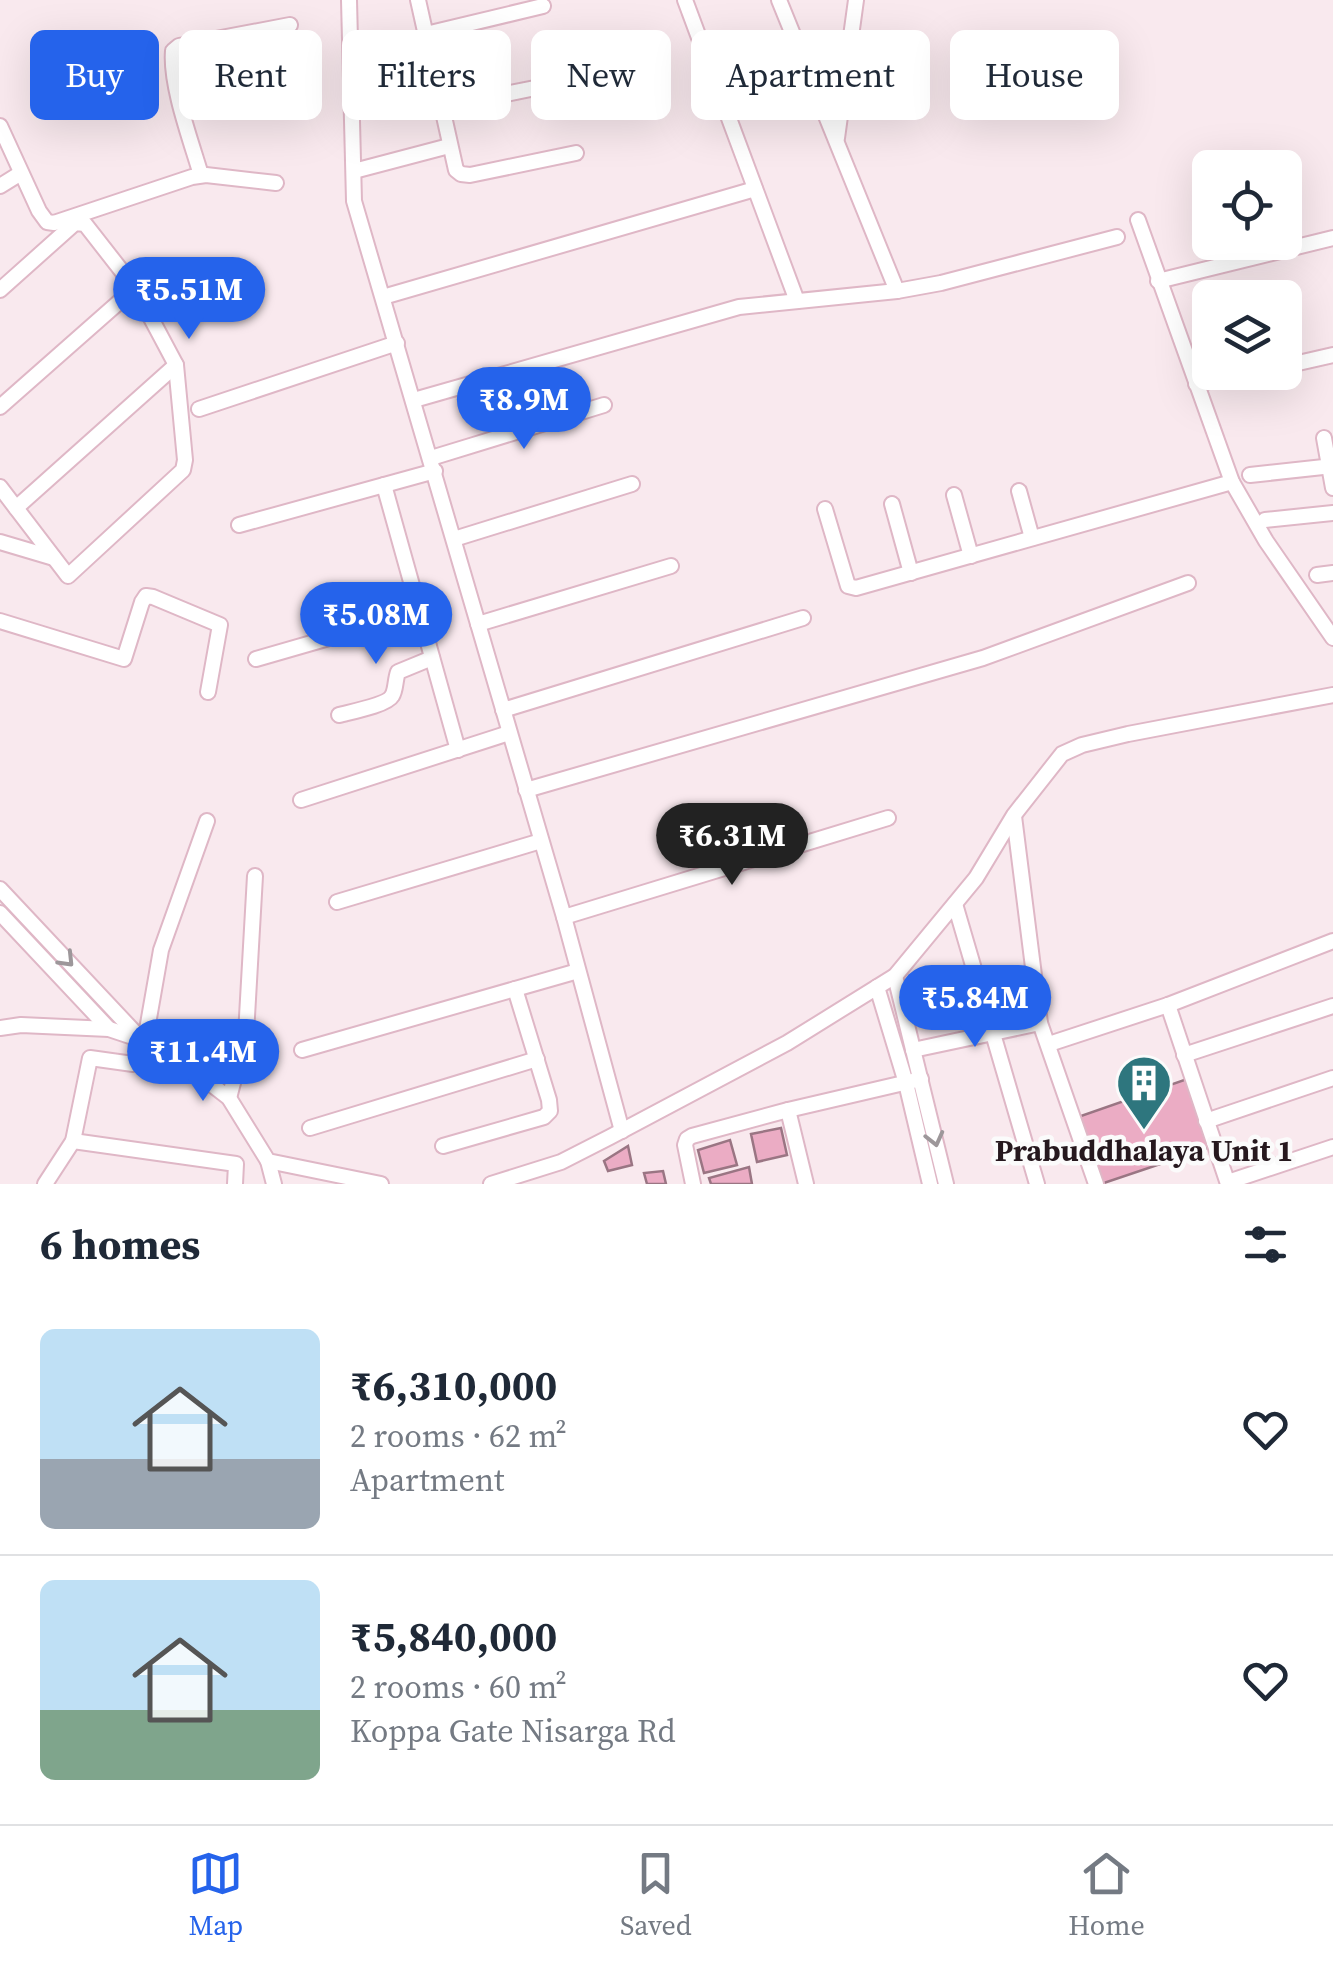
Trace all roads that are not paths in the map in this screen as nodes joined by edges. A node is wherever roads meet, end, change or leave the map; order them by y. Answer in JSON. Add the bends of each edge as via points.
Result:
{"nodes":[{"id":1,"x":349,"y":0,"type":"edge"},
{"id":2,"x":418,"y":0,"type":"edge"},
{"id":3,"x":675,"y":0,"type":"edge"},
{"id":4,"x":684,"y":0,"type":"edge"},
{"id":5,"x":779,"y":0,"type":"edge"},
{"id":6,"x":856,"y":0,"type":"edge"},
{"id":7,"x":543,"y":6,"type":"dead end"},
{"id":8,"x":690,"y":16,"type":"junction"},
{"id":9,"x":290,"y":25,"type":"dead end"},
{"id":10,"x":350,"y":30,"type":"edge"},
{"id":11,"x":425,"y":30,"type":"edge"},
{"id":12,"x":443,"y":30,"type":"edge"},
{"id":13,"x":352,"y":120,"type":"edge"},
{"id":14,"x":444,"y":120,"type":"edge"},
{"id":15,"x":0,"y":126,"type":"edge"},
{"id":16,"x":837,"y":142,"type":"junction"},
{"id":17,"x":449,"y":146,"type":"junction"},
{"id":18,"x":576,"y":153,"type":"dead end"},
{"id":19,"x":354,"y":171,"type":"junction"},
{"id":20,"x":21,"y":173,"type":"junction"},
{"id":21,"x":200,"y":176,"type":"junction"},
{"id":22,"x":276,"y":182,"type":"dead end"},
{"id":23,"x":0,"y":186,"type":"edge"},
{"id":24,"x":755,"y":189,"type":"junction"},
{"id":25,"x":1138,"y":220,"type":"dead end"},
{"id":26,"x":1117,"y":237,"type":"dead end"},
{"id":27,"x":1333,"y":238,"type":"edge"},
{"id":28,"x":1158,"y":280,"type":"junction"},
{"id":29,"x":135,"y":288,"type":"junction"},
{"id":30,"x":0,"y":290,"type":"edge"},
{"id":31,"x":897,"y":292,"type":"junction"},
{"id":32,"x":383,"y":297,"type":"junction"},
{"id":33,"x":797,"y":300,"type":"junction"},
{"id":34,"x":397,"y":343,"type":"junction"},
{"id":35,"x":1333,"y":356,"type":"edge"},
{"id":36,"x":1302,"y":362,"type":"edge"},
{"id":37,"x":176,"y":365,"type":"junction"},
{"id":38,"x":1192,"y":373,"type":"edge"},
{"id":39,"x":1198,"y":390,"type":"edge"},
{"id":40,"x":414,"y":400,"type":"junction"},
{"id":41,"x":604,"y":404,"type":"dead end"},
{"id":42,"x":0,"y":407,"type":"edge"},
{"id":43,"x":200,"y":410,"type":"dead end"},
{"id":44,"x":1324,"y":438,"type":"dead end"},
{"id":45,"x":433,"y":464,"type":"junction"},
{"id":46,"x":1331,"y":467,"type":"edge"},
{"id":47,"x":1250,"y":475,"type":"dead end"},
{"id":48,"x":1232,"y":482,"type":"junction"},
{"id":49,"x":632,"y":484,"type":"dead end"},
{"id":50,"x":384,"y":486,"type":"junction"},
{"id":51,"x":0,"y":487,"type":"edge"},
{"id":52,"x":1333,"y":488,"type":"edge"},
{"id":53,"x":1019,"y":491,"type":"dead end"},
{"id":54,"x":954,"y":495,"type":"dead end"},
{"id":55,"x":892,"y":504,"type":"dead end"},
{"id":56,"x":16,"y":508,"type":"junction"},
{"id":57,"x":825,"y":509,"type":"dead end"},
{"id":58,"x":1333,"y":513,"type":"edge"},
{"id":59,"x":1265,"y":520,"type":"dead end"},
{"id":60,"x":240,"y":525,"type":"dead end"},
{"id":61,"x":1032,"y":538,"type":"junction"},
{"id":62,"x":454,"y":539,"type":"junction"},
{"id":63,"x":0,"y":542,"type":"edge"},
{"id":64,"x":971,"y":556,"type":"junction"},
{"id":65,"x":54,"y":558,"type":"junction"},
{"id":66,"x":672,"y":566,"type":"dead end"},
{"id":67,"x":911,"y":573,"type":"junction"},
{"id":68,"x":1333,"y":573,"type":"edge"},
{"id":69,"x":1317,"y":576,"type":"dead end"},
{"id":70,"x":1188,"y":583,"type":"dead end"},
{"id":71,"x":419,"y":612,"type":"junction"},
{"id":72,"x":803,"y":618,"type":"dead end"},
{"id":73,"x":0,"y":621,"type":"edge"},
{"id":74,"x":478,"y":624,"type":"junction"},
{"id":75,"x":1332,"y":634,"type":"edge"},
{"id":76,"x":432,"y":658,"type":"junction"},
{"id":77,"x":256,"y":660,"type":"dead end"},
{"id":78,"x":208,"y":692,"type":"dead end"},
{"id":79,"x":1333,"y":695,"type":"edge"},
{"id":80,"x":503,"y":710,"type":"junction"},
{"id":81,"x":339,"y":715,"type":"dead end"},
{"id":82,"x":509,"y":733,"type":"junction"},
{"id":83,"x":458,"y":750,"type":"junction"},
{"id":84,"x":526,"y":790,"type":"junction"},
{"id":85,"x":301,"y":800,"type":"dead end"},
{"id":86,"x":1014,"y":815,"type":"junction"},
{"id":87,"x":888,"y":818,"type":"dead end"},
{"id":88,"x":207,"y":821,"type":"dead end"},
{"id":89,"x":541,"y":840,"type":"junction"},
{"id":90,"x":255,"y":876,"type":"dead end"},
{"id":91,"x":0,"y":890,"type":"edge"},
{"id":92,"x":337,"y":902,"type":"dead end"},
{"id":93,"x":955,"y":904,"type":"junction"},
{"id":94,"x":24,"y":914,"type":"junction"},
{"id":95,"x":564,"y":917,"type":"junction"},
{"id":96,"x":2,"y":918,"type":"edge"},
{"id":97,"x":1333,"y":941,"type":"edge"},
{"id":98,"x":578,"y":971,"type":"junction"},
{"id":99,"x":896,"y":976,"type":"junction"},
{"id":100,"x":877,"y":987,"type":"junction"},
{"id":101,"x":515,"y":989,"type":"junction"},
{"id":102,"x":1168,"y":1006,"type":"junction"},
{"id":103,"x":1333,"y":1006,"type":"edge"},
{"id":104,"x":1040,"y":1023,"type":"junction"},
{"id":105,"x":0,"y":1028,"type":"edge"},
{"id":106,"x":109,"y":1030,"type":"junction"},
{"id":107,"x":993,"y":1033,"type":"junction"},
{"id":108,"x":143,"y":1040,"type":"junction"},
{"id":109,"x":1049,"y":1044,"type":"junction"},
{"id":110,"x":302,"y":1050,"type":"dead end"},
{"id":111,"x":914,"y":1050,"type":"junction"},
{"id":112,"x":1184,"y":1055,"type":"junction"},
{"id":113,"x":537,"y":1059,"type":"junction"},
{"id":114,"x":134,"y":1064,"type":"dead end"},
{"id":115,"x":1333,"y":1078,"type":"edge"},
{"id":116,"x":913,"y":1081,"type":"junction"},
{"id":117,"x":229,"y":1098,"type":"junction"},
{"id":118,"x":788,"y":1110,"type":"junction"},
{"id":119,"x":1206,"y":1121,"type":"junction"},
{"id":120,"x":310,"y":1128,"type":"dead end"},
{"id":121,"x":622,"y":1131,"type":"junction"},
{"id":122,"x":73,"y":1140,"type":"junction"},
{"id":123,"x":443,"y":1146,"type":"dead end"},
{"id":124,"x":1333,"y":1147,"type":"edge"},
{"id":125,"x":268,"y":1161,"type":"junction"},
{"id":126,"x":1228,"y":1183,"type":"edge"},
{"id":127,"x":46,"y":1184,"type":"edge"},
{"id":128,"x":235,"y":1184,"type":"edge"},
{"id":129,"x":274,"y":1184,"type":"edge"},
{"id":130,"x":381,"y":1184,"type":"edge"},
{"id":131,"x":491,"y":1184,"type":"edge"},
{"id":132,"x":693,"y":1184,"type":"edge"},
{"id":133,"x":806,"y":1184,"type":"edge"},
{"id":134,"x":930,"y":1184,"type":"edge"},
{"id":135,"x":946,"y":1184,"type":"edge"},
{"id":136,"x":1037,"y":1184,"type":"edge"},
{"id":137,"x":1096,"y":1184,"type":"edge"}],
"edges":[{"from":1,"to":10,"type":"street"},
{"from":2,"to":11,"type":"street"},
{"from":3,"to":8,"type":"street"},
{"from":4,"to":8,"type":"street"},
{"from":5,"to":16,"type":"street"},
{"from":6,"to":16,"type":"street"},
{"from":7,"to":12,"type":"street"},
{"from":8,"to":24,"type":"street"},
{"from":9,"to":21,"type":"street","via":[[174,51]]},
{"from":13,"to":19,"type":"street"},
{"from":14,"to":17,"type":"street"},
{"from":15,"to":20,"type":"street"},
{"from":16,"to":31,"type":"street"},
{"from":17,"to":18,"type":"street","via":[[461,174]]},
{"from":17,"to":19,"type":"street"},
{"from":19,"to":32,"type":"street","via":[[354,201]]},
{"from":20,"to":21,"type":"street","via":[[39,212],[54,223]]},
{"from":20,"to":23,"type":"street"},
{"from":21,"to":22,"type":"street"},
{"from":24,"to":32,"type":"street"},
{"from":24,"to":33,"type":"street"},
{"from":25,"to":28,"type":"street"},
{"from":26,"to":31,"type":"street"},
{"from":27,"to":28,"type":"street"},
{"from":28,"to":38,"type":"street"},
{"from":29,"to":30,"type":"street","via":[[86,224],[76,223]]},
{"from":29,"to":37,"type":"street"},
{"from":29,"to":42,"type":"street"},
{"from":31,"to":33,"type":"street"},
{"from":32,"to":34,"type":"street"},
{"from":33,"to":40,"type":"street","via":[[740,306]]},
{"from":34,"to":40,"type":"street"},
{"from":34,"to":43,"type":"street"},
{"from":35,"to":36,"type":"street"},
{"from":37,"to":56,"type":"street"},
{"from":37,"to":65,"type":"street","via":[[183,470],[68,576]]},
{"from":39,"to":48,"type":"street"},
{"from":40,"to":45,"type":"street"},
{"from":41,"to":45,"type":"street"},
{"from":44,"to":46,"type":"street"},
{"from":45,"to":50,"type":"street"},
{"from":45,"to":62,"type":"street"},
{"from":46,"to":47,"type":"street"},
{"from":46,"to":52,"type":"street"},
{"from":48,"to":61,"type":"street"},
{"from":48,"to":75,"type":"street"},
{"from":49,"to":62,"type":"street"},
{"from":50,"to":60,"type":"street"},
{"from":50,"to":71,"type":"street"},
{"from":51,"to":56,"type":"street"},
{"from":53,"to":61,"type":"street"},
{"from":54,"to":64,"type":"street"},
{"from":55,"to":67,"type":"street"},
{"from":56,"to":65,"type":"street"},
{"from":57,"to":67,"type":"street","via":[[848,586]]},
{"from":58,"to":59,"type":"street"},
{"from":61,"to":64,"type":"street"},
{"from":62,"to":74,"type":"street"},
{"from":63,"to":65,"type":"street"},
{"from":64,"to":67,"type":"street"},
{"from":66,"to":74,"type":"street"},
{"from":68,"to":69,"type":"street"},
{"from":70,"to":84,"type":"street","via":[[983,658]]},
{"from":71,"to":76,"type":"street"},
{"from":71,"to":77,"type":"street"},
{"from":72,"to":80,"type":"street"},
{"from":73,"to":78,"type":"street","via":[[124,659],[142,602],[153,598],[220,625]]},
{"from":74,"to":80,"type":"street"},
{"from":76,"to":81,"type":"street","via":[[398,672],[389,701]]},
{"from":76,"to":83,"type":"street"},
{"from":79,"to":86,"type":"street","via":[[1082,745],[1055,760]]},
{"from":80,"to":82,"type":"street"},
{"from":82,"to":83,"type":"street"},
{"from":82,"to":84,"type":"street"},
{"from":83,"to":85,"type":"street"},
{"from":84,"to":89,"type":"street"},
{"from":86,"to":93,"type":"street"},
{"from":86,"to":104,"type":"street"},
{"from":87,"to":95,"type":"street"},
{"from":88,"to":108,"type":"street","via":[[161,950]]},
{"from":89,"to":92,"type":"street"},
{"from":89,"to":95,"type":"street"},
{"from":90,"to":117,"type":"street","via":[[246,1034]]},
{"from":91,"to":94,"type":"street"},
{"from":93,"to":99,"type":"street"},
{"from":93,"to":107,"type":"street"},
{"from":94,"to":96,"type":"street"},
{"from":94,"to":108,"type":"street","one_way":true},
{"from":95,"to":98,"type":"street"},
{"from":96,"to":106,"type":"street"},
{"from":97,"to":102,"type":"street"},
{"from":98,"to":101,"type":"street"},
{"from":98,"to":121,"type":"street"},
{"from":99,"to":100,"type":"street"},
{"from":99,"to":111,"type":"street"},
{"from":100,"to":116,"type":"street"},
{"from":100,"to":121,"type":"street"},
{"from":101,"to":110,"type":"street"},
{"from":101,"to":113,"type":"street"},
{"from":102,"to":109,"type":"street"},
{"from":102,"to":112,"type":"street"},
{"from":103,"to":112,"type":"street"},
{"from":104,"to":107,"type":"street"},
{"from":104,"to":109,"type":"street"},
{"from":105,"to":106,"type":"street"},
{"from":106,"to":108,"type":"street"},
{"from":107,"to":111,"type":"street"},
{"from":107,"to":136,"type":"street"},
{"from":108,"to":117,"type":"street"},
{"from":109,"to":137,"type":"street"},
{"from":111,"to":116,"type":"street"},
{"from":112,"to":119,"type":"street"},
{"from":113,"to":120,"type":"street"},
{"from":113,"to":123,"type":"street","via":[[550,1100],[544,1117]]},
{"from":114,"to":122,"type":"street","via":[[90,1058]]},
{"from":115,"to":119,"type":"street"},
{"from":116,"to":118,"type":"street"},
{"from":116,"to":134,"type":"street"},
{"from":116,"to":135,"type":"street","one_way":true},
{"from":117,"to":125,"type":"street"},
{"from":118,"to":132,"type":"street","via":[[687,1139]]},
{"from":118,"to":133,"type":"street"},
{"from":119,"to":126,"type":"street"},
{"from":121,"to":131,"type":"street","via":[[561,1162]]},
{"from":122,"to":127,"type":"street"},
{"from":122,"to":128,"type":"street","via":[[236,1164]]},
{"from":124,"to":126,"type":"street"},
{"from":125,"to":129,"type":"street"},
{"from":125,"to":130,"type":"street"}]}
